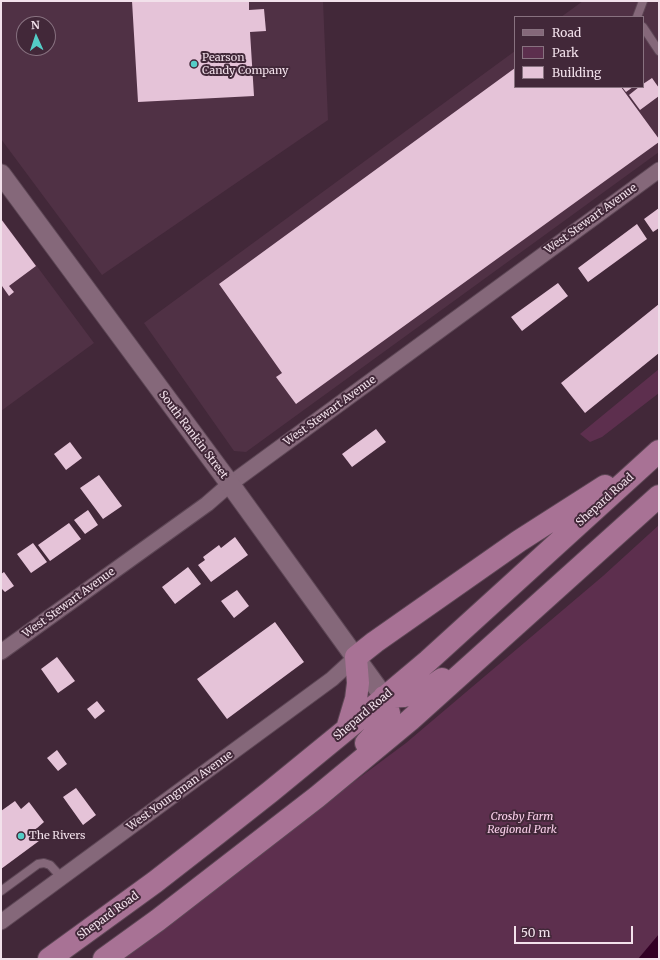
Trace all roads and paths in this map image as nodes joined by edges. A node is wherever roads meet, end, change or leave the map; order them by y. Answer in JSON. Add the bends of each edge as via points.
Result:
{"nodes":[{"id":1,"x":643,"y":1,"type":"edge"},
{"id":2,"x":637,"y":16,"type":"edge"},
{"id":3,"x":644,"y":28,"type":"edge"},
{"id":4,"x":659,"y":51,"type":"edge"},
{"id":5,"x":659,"y":170,"type":"edge"},
{"id":6,"x":1,"y":174,"type":"edge"},
{"id":7,"x":658,"y":452,"type":"edge"},
{"id":8,"x":230,"y":484,"type":"junction"},
{"id":9,"x":659,"y":496,"type":"edge"},
{"id":10,"x":504,"y":636,"type":"junction"},
{"id":11,"x":1,"y":652,"type":"edge"},
{"id":12,"x":356,"y":657,"type":"junction"},
{"id":13,"x":384,"y":697,"type":"junction"},
{"id":14,"x":347,"y":729,"type":"junction"},
{"id":15,"x":316,"y":797,"type":"junction"},
{"id":16,"x":62,"y":878,"type":"junction"},
{"id":17,"x":1,"y":891,"type":"edge"},
{"id":18,"x":1,"y":922,"type":"edge"},
{"id":19,"x":49,"y":959,"type":"edge"},
{"id":20,"x":104,"y":959,"type":"edge"}],
"edges":[{"from":1,"to":2,"type":"lane"},
{"from":3,"to":4,"type":"lane"},
{"from":5,"to":8,"type":"street","name":"West Stewart Avenue"},
{"from":6,"to":8,"type":"street","name":"South Rankin Street"},
{"from":7,"to":12,"type":"highway","via":[[519,541]]},
{"from":7,"to":13,"type":"highway","name":"Shepard Road","via":[[428,661]]},
{"from":8,"to":11,"type":"street","name":"West Stewart Avenue","via":[[207,504]]},
{"from":8,"to":12,"type":"street","name":"South Rankin Street"},
{"from":9,"to":10,"type":"highway"},
{"from":10,"to":13,"type":"highway","via":[[423,692]]},
{"from":10,"to":15,"type":"highway","via":[[410,720]]},
{"from":12,"to":13,"type":"street","name":"South Rankin Street"},
{"from":12,"to":14,"type":"highway","via":[[358,683]]},
{"from":12,"to":16,"type":"street","name":"West Youngman Avenue","via":[[332,679]]},
{"from":13,"to":14,"type":"highway","name":"Shepard Road"},
{"from":13,"to":15,"type":"highway","via":[[389,713],[384,724]]},
{"from":14,"to":19,"type":"highway","name":"Shepard Road","via":[[155,882]]},
{"from":15,"to":20,"type":"highway"},
{"from":16,"to":17,"type":"lane","via":[[50,865],[38,864]]},
{"from":16,"to":18,"type":"street","name":"West Youngman Avenue"}]}
